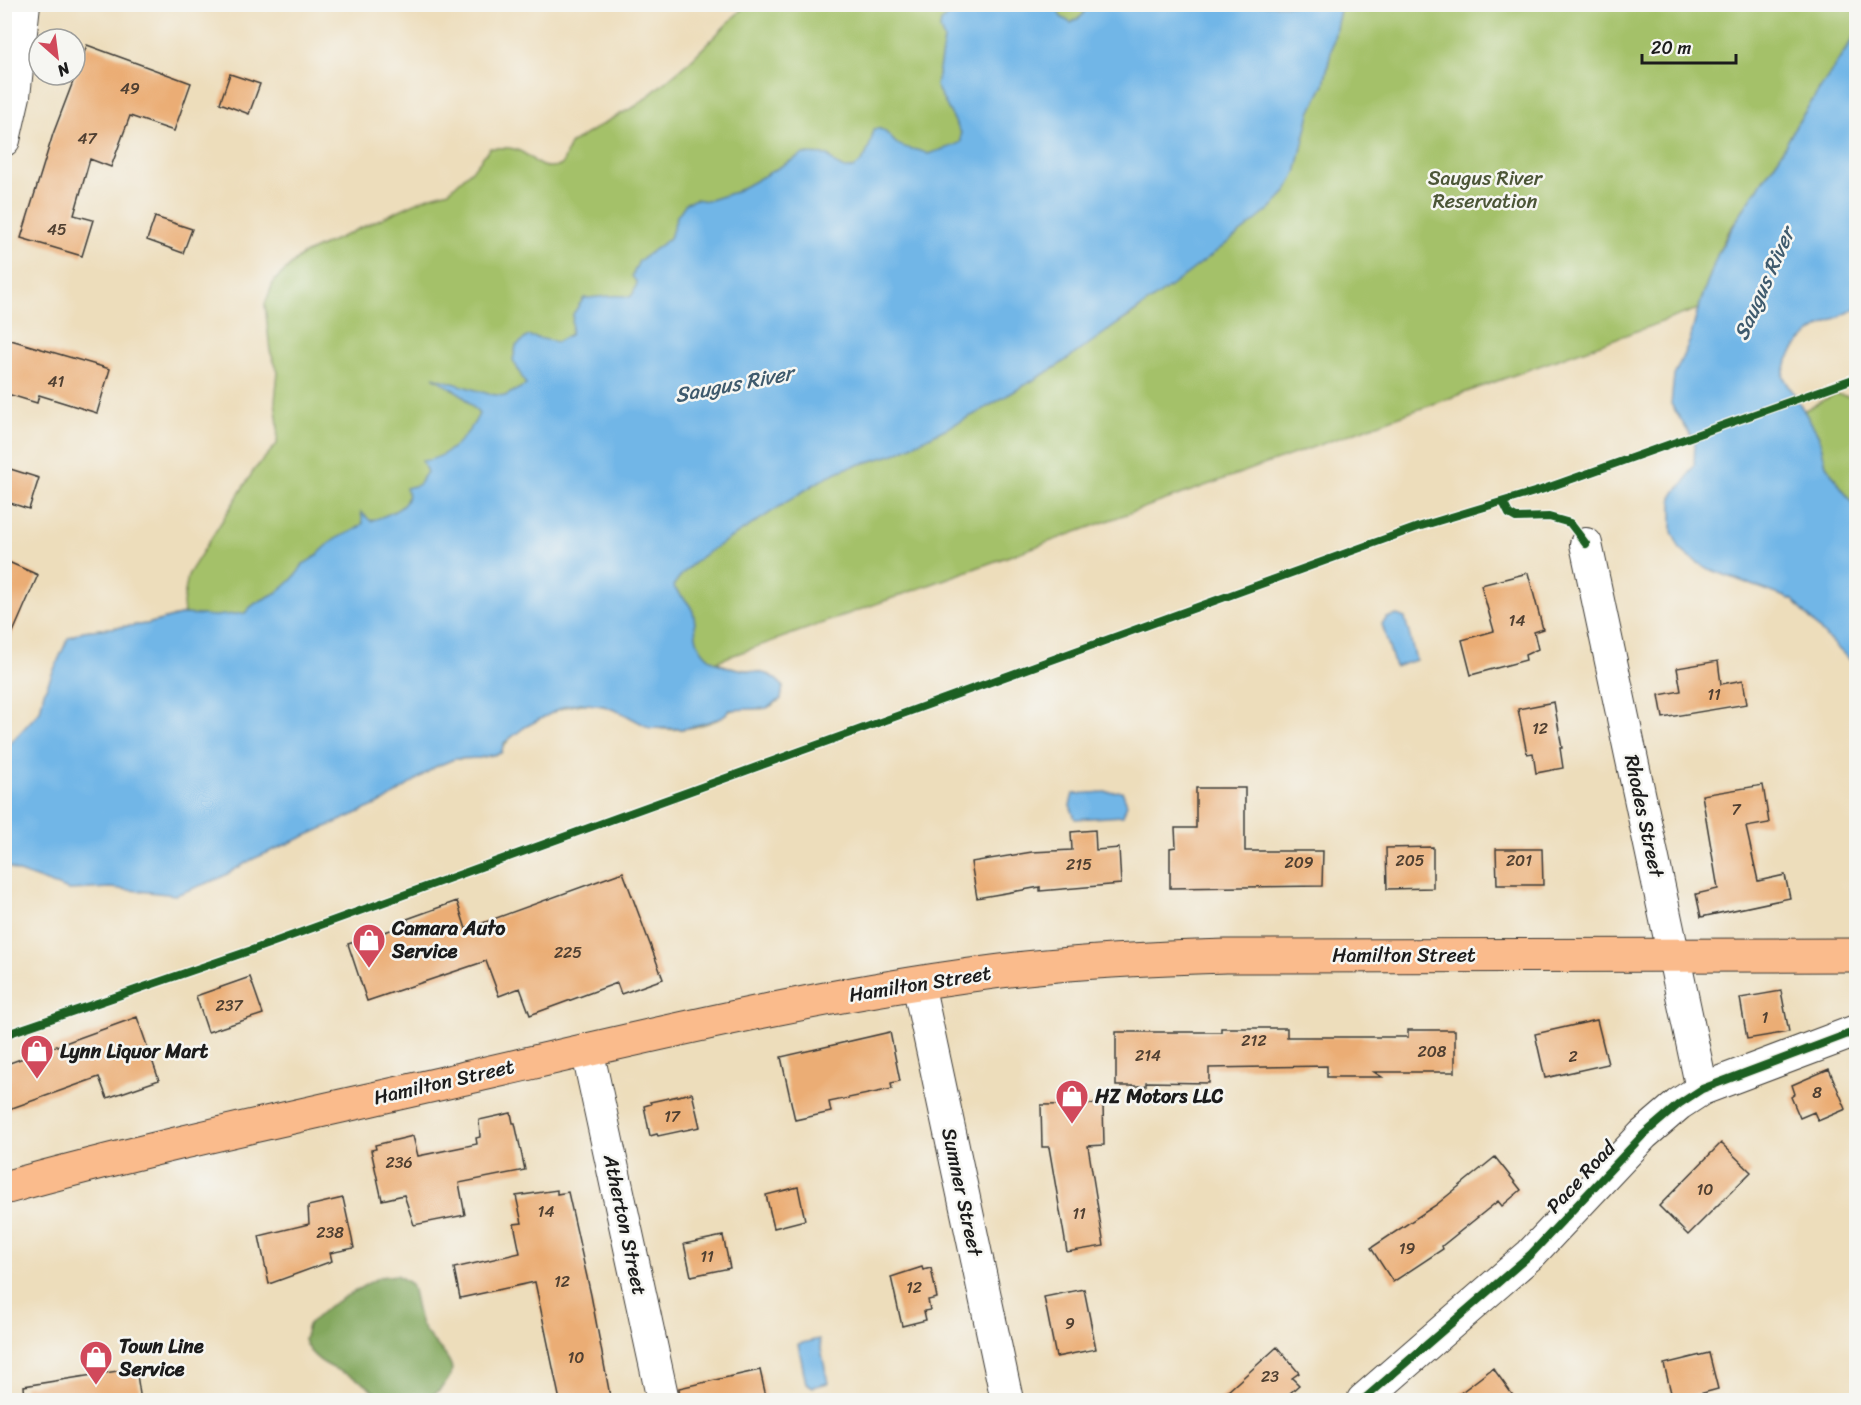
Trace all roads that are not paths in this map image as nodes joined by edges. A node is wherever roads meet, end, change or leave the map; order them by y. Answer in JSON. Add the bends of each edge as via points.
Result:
{"nodes":[{"id":1,"x":24,"y":4,"type":"edge"},
{"id":2,"x":4,"y":140,"type":"edge"},
{"id":3,"x":1586,"y":544,"type":"dead end"},
{"id":4,"x":1674,"y":954,"type":"junction"},
{"id":5,"x":1857,"y":955,"type":"edge"},
{"id":6,"x":918,"y":983,"type":"junction"},
{"id":7,"x":1857,"y":1031,"type":"edge"},
{"id":8,"x":587,"y":1049,"type":"junction"},
{"id":9,"x":1702,"y":1089,"type":"junction"},
{"id":10,"x":4,"y":1188,"type":"edge"},
{"id":11,"x":663,"y":1401,"type":"edge"},
{"id":12,"x":1007,"y":1401,"type":"edge"},
{"id":13,"x":1363,"y":1401,"type":"edge"}],
"edges":[{"from":1,"to":2,"type":"street","via":[[14,96]]},
{"from":3,"to":4,"type":"street","name":"Rhodes Street"},
{"from":4,"to":5,"type":"main road","name":"Hamilton Street"},
{"from":4,"to":6,"type":"main road","name":"Hamilton Street","via":[[1161,958],[1025,968]]},
{"from":4,"to":9,"type":"street","name":"Rhodes Street"},
{"from":6,"to":8,"type":"main road","name":"Hamilton Street"},
{"from":6,"to":12,"type":"street","name":"Sumner Street"},
{"from":7,"to":9,"type":"street","name":"Pace Road"},
{"from":8,"to":10,"type":"main road","name":"Hamilton Street","via":[[192,1140]]},
{"from":8,"to":11,"type":"street","name":"Atherton Street"},
{"from":9,"to":13,"type":"street","name":"Pace Road","via":[[1643,1135],[1531,1254]]}]}
